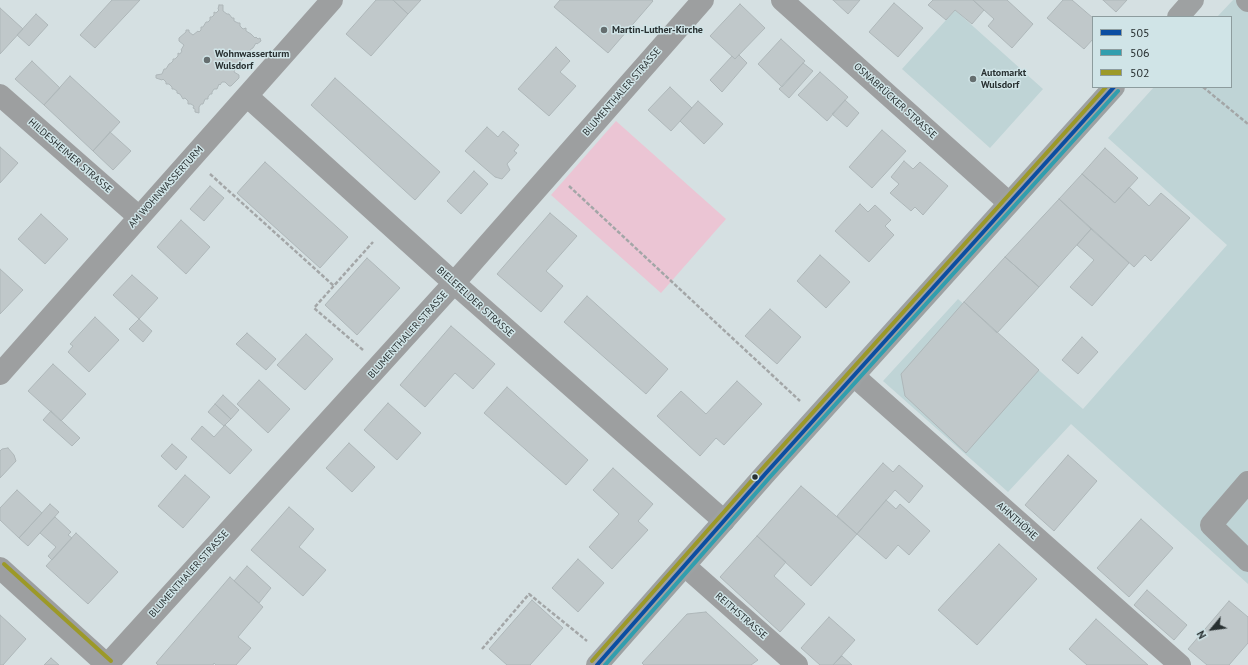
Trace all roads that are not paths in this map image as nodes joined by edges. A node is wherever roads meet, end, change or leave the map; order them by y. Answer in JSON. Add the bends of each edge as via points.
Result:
{"nodes":[{"id":1,"x":332,"y":0,"type":"edge"},
{"id":2,"x":703,"y":0,"type":"edge"},
{"id":3,"x":782,"y":0,"type":"edge"},
{"id":4,"x":1193,"y":0,"type":"edge"},
{"id":5,"x":1179,"y":16,"type":"edge"},
{"id":6,"x":1113,"y":88,"type":"edge"},
{"id":7,"x":0,"y":95,"type":"edge"},
{"id":8,"x":247,"y":96,"type":"junction"},
{"id":9,"x":1008,"y":203,"type":"junction"},
{"id":10,"x":139,"y":217,"type":"junction"},
{"id":11,"x":454,"y":283,"type":"junction"},
{"id":12,"x":0,"y":374,"type":"edge"},
{"id":13,"x":854,"y":376,"type":"junction"},
{"id":14,"x":1248,"y":482,"type":"edge"},
{"id":15,"x":724,"y":521,"type":"junction"},
{"id":16,"x":1248,"y":561,"type":"edge"},
{"id":17,"x":685,"y":566,"type":"junction"},
{"id":18,"x":0,"y":568,"type":"edge"},
{"id":19,"x":601,"y":661,"type":"edge"},
{"id":20,"x":107,"y":665,"type":"edge"},
{"id":21,"x":797,"y":665,"type":"edge"},
{"id":22,"x":1180,"y":665,"type":"edge"}],
"edges":[{"from":1,"to":8,"type":"street","name":"AM WOHNWASSERTURM"},
{"from":2,"to":11,"type":"street","name":"BLUMENTHALER STRASSE"},
{"from":3,"to":9,"type":"street","name":"OSNABRÜCKER STRASSE"},
{"from":4,"to":5,"type":"main road"},
{"from":6,"to":9,"type":"main road"},
{"from":7,"to":10,"type":"street","name":"HILDESHEIMER STRASSE"},
{"from":8,"to":10,"type":"street","name":"AM WOHNWASSERTURM"},
{"from":8,"to":11,"type":"street","name":"BIELEFELDER STRASSE"},
{"from":9,"to":13,"type":"main road"},
{"from":10,"to":12,"type":"street","name":"AM WOHNWASSERTURM"},
{"from":11,"to":15,"type":"street","name":"BIELEFELDER STRASSE"},
{"from":11,"to":20,"type":"street","name":"BLUMENTHALER STRASSE"},
{"from":13,"to":15,"type":"main road"},
{"from":13,"to":22,"type":"street","name":"AHNTHÖHE"},
{"from":14,"to":16,"type":"street","via":[[1211,525]]},
{"from":15,"to":17,"type":"main road"},
{"from":17,"to":19,"type":"main road"},
{"from":17,"to":21,"type":"street","name":"REITHSTRASSE"},
{"from":18,"to":20,"type":"street"}]}
